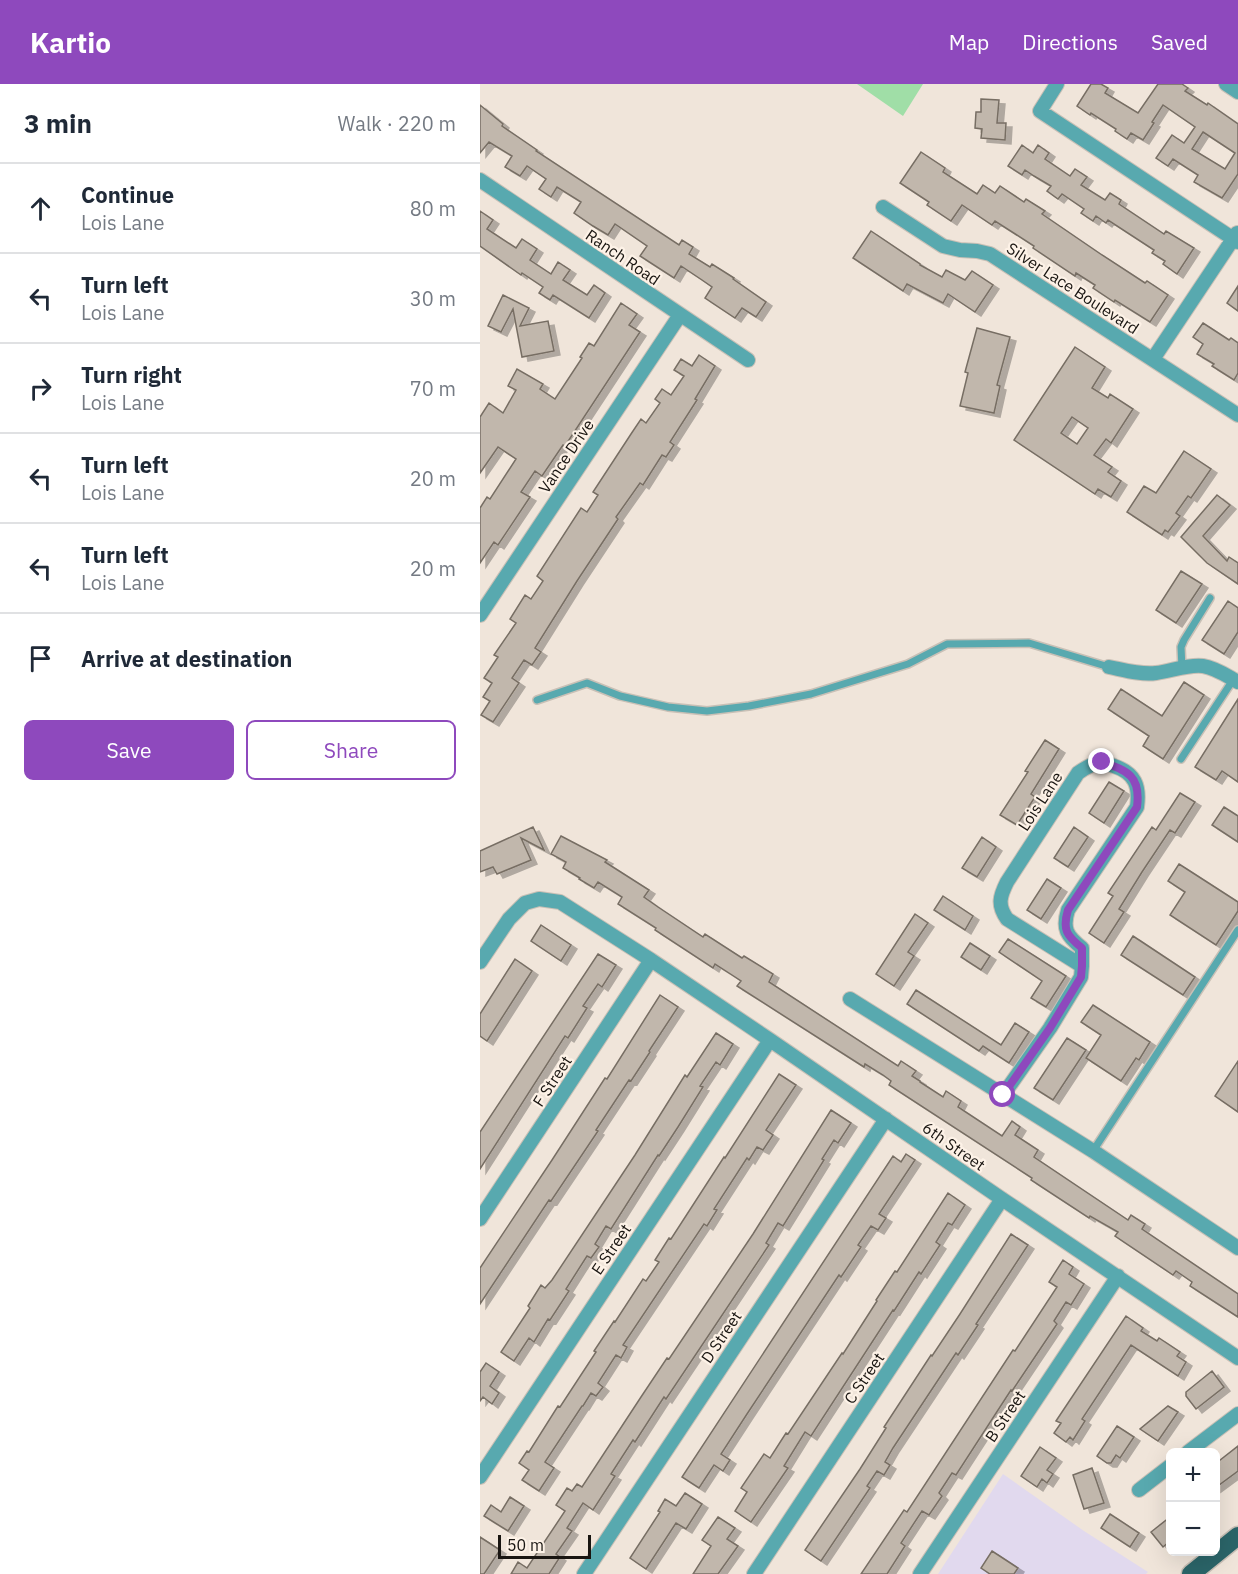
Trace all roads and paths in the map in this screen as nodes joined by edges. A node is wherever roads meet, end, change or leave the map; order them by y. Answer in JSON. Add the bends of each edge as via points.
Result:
{"nodes":[{"id":1,"x":1057,"y":84,"type":"edge"},
{"id":2,"x":1226,"y":84,"type":"edge"},
{"id":3,"x":1238,"y":92,"type":"edge"},
{"id":4,"x":480,"y":180,"type":"edge"},
{"id":5,"x":883,"y":207,"type":"dead end"},
{"id":6,"x":1236,"y":238,"type":"edge"},
{"id":7,"x":680,"y":315,"type":"junction"},
{"id":8,"x":1153,"y":359,"type":"junction"},
{"id":9,"x":748,"y":360,"type":"dead end"},
{"id":10,"x":1238,"y":415,"type":"edge"},
{"id":11,"x":1210,"y":598,"type":"dead end"},
{"id":12,"x":480,"y":615,"type":"edge"},
{"id":13,"x":1109,"y":667,"type":"joint"},
{"id":14,"x":1182,"y":668,"type":"junction"},
{"id":15,"x":1236,"y":681,"type":"edge"},
{"id":16,"x":537,"y":700,"type":"dead end"},
{"id":17,"x":1181,"y":759,"type":"dead end"},
{"id":18,"x":1238,"y":930,"type":"edge"},
{"id":19,"x":651,"y":960,"type":"junction"},
{"id":20,"x":480,"y":962,"type":"edge"},
{"id":21,"x":1082,"y":966,"type":"junction"},
{"id":22,"x":850,"y":999,"type":"dead end"},
{"id":23,"x":770,"y":1040,"type":"junction"},
{"id":24,"x":1003,"y":1095,"type":"junction"},
{"id":25,"x":886,"y":1119,"type":"junction"},
{"id":26,"x":1093,"y":1151,"type":"junction"},
{"id":27,"x":1002,"y":1199,"type":"junction"},
{"id":28,"x":480,"y":1219,"type":"edge"},
{"id":29,"x":1238,"y":1248,"type":"edge"},
{"id":30,"x":1118,"y":1276,"type":"junction"},
{"id":31,"x":1238,"y":1358,"type":"edge"},
{"id":32,"x":1238,"y":1414,"type":"edge"},
{"id":33,"x":1193,"y":1448,"type":"edge"},
{"id":34,"x":1166,"y":1469,"type":"edge"},
{"id":35,"x":480,"y":1478,"type":"edge"},
{"id":36,"x":1139,"y":1490,"type":"dead end"},
{"id":37,"x":1238,"y":1536,"type":"edge"},
{"id":38,"x":584,"y":1574,"type":"edge"},
{"id":39,"x":754,"y":1574,"type":"edge"},
{"id":40,"x":920,"y":1574,"type":"edge"},
{"id":41,"x":1191,"y":1574,"type":"edge"}],
"edges":[{"from":1,"to":6,"type":"street","via":[[1040,111]]},
{"from":2,"to":3,"type":"street"},
{"from":4,"to":7,"type":"street","name":"Ranch Road"},
{"from":5,"to":8,"type":"street","name":"Silver Lace Boulevard","via":[[943,246],[990,254]]},
{"from":6,"to":8,"type":"street"},
{"from":7,"to":9,"type":"street","name":"Ranch Road"},
{"from":7,"to":12,"type":"street","name":"Vance Drive"},
{"from":8,"to":10,"type":"street","name":"Silver Lace Boulevard"},
{"from":11,"to":14,"type":"lane","via":[[1181,647]]},
{"from":13,"to":14,"type":"street","via":[[1155,673]]},
{"from":13,"to":16,"type":"lane","via":[[1029,643],[947,644],[908,664],[811,694],[750,706],[707,711],[668,706],[620,696],[587,683]]},
{"from":14,"to":15,"type":"street","via":[[1204,666]]},
{"from":15,"to":17,"type":"lane"},
{"from":18,"to":26,"type":"lane"},
{"from":19,"to":20,"type":"street","name":"6th Street","via":[[560,902],[539,899],[525,903],[509,920]]},
{"from":19,"to":23,"type":"street","name":"6th Street"},
{"from":19,"to":28,"type":"street","name":"F Street"},
{"from":21,"to":21,"type":"street","name":"Lois Lane","via":[[1082,948],[1066,931],[1068,910],[1137,807],[1138,797],[1130,775],[1102,762],[1078,773],[1007,882],[999,902],[1007,919]]},
{"from":21,"to":24,"type":"street","via":[[1081,977],[1050,1028]]},
{"from":22,"to":24,"type":"street"},
{"from":23,"to":25,"type":"street","name":"6th Street"},
{"from":23,"to":35,"type":"street","name":"E Street"},
{"from":24,"to":26,"type":"street"},
{"from":25,"to":27,"type":"street","name":"6th Street"},
{"from":25,"to":38,"type":"street","name":"D Street"},
{"from":26,"to":29,"type":"street"},
{"from":27,"to":30,"type":"street","name":"6th Street"},
{"from":27,"to":39,"type":"street","name":"C Street"},
{"from":30,"to":31,"type":"street","name":"6th Street"},
{"from":30,"to":40,"type":"street","name":"B Street"},
{"from":32,"to":33,"type":"street"},
{"from":34,"to":36,"type":"street"},
{"from":37,"to":41,"type":"main road"}]}
